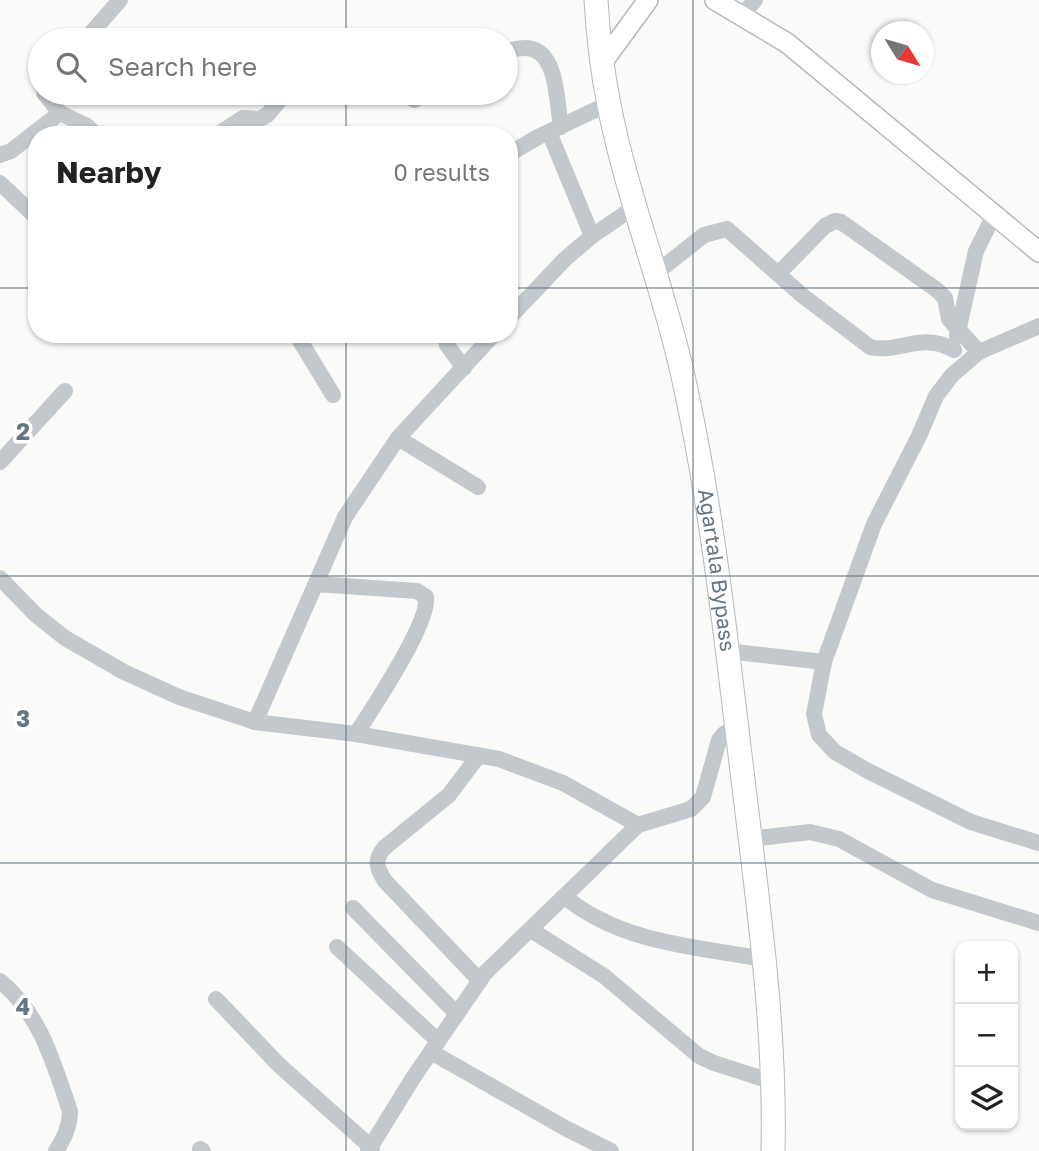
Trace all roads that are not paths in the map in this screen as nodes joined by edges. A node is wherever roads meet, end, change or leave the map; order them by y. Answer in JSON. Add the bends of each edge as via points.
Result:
{"nodes":[{"id":1,"x":120,"y":0,"type":"edge"},
{"id":2,"x":596,"y":0,"type":"edge"},
{"id":3,"x":648,"y":0,"type":"edge"},
{"id":4,"x":715,"y":0,"type":"edge"},
{"id":5,"x":755,"y":0,"type":"edge"},
{"id":6,"x":742,"y":16,"type":"junction"},
{"id":7,"x":96,"y":28,"type":"edge"},
{"id":8,"x":518,"y":48,"type":"edge"},
{"id":9,"x":602,"y":63,"type":"junction"},
{"id":10,"x":608,"y":104,"type":"junction"},
{"id":11,"x":54,"y":105,"type":"edge"},
{"id":12,"x":274,"y":105,"type":"edge"},
{"id":13,"x":60,"y":113,"type":"junction"},
{"id":14,"x":43,"y":126,"type":"edge"},
{"id":15,"x":85,"y":126,"type":"edge"},
{"id":16,"x":231,"y":126,"type":"edge"},
{"id":17,"x":555,"y":129,"type":"junction"},
{"id":18,"x":28,"y":138,"type":"edge"},
{"id":19,"x":518,"y":149,"type":"edge"},
{"id":20,"x":0,"y":155,"type":"edge"},
{"id":21,"x":0,"y":183,"type":"edge"},
{"id":22,"x":28,"y":204,"type":"edge"},
{"id":23,"x":636,"y":206,"type":"junction"},
{"id":24,"x":994,"y":215,"type":"junction"},
{"id":25,"x":592,"y":236,"type":"junction"},
{"id":26,"x":1039,"y":252,"type":"edge"},
{"id":27,"x":656,"y":273,"type":"junction"},
{"id":28,"x":778,"y":274,"type":"junction"},
{"id":29,"x":518,"y":308,"type":"edge"},
{"id":30,"x":1039,"y":326,"type":"edge"},
{"id":31,"x":958,"y":331,"type":"junction"},
{"id":32,"x":301,"y":343,"type":"edge"},
{"id":33,"x":447,"y":343,"type":"edge"},
{"id":34,"x":487,"y":343,"type":"edge"},
{"id":35,"x":954,"y":350,"type":"junction"},
{"id":36,"x":978,"y":352,"type":"junction"},
{"id":37,"x":464,"y":368,"type":"junction"},
{"id":38,"x":957,"y":370,"type":"junction"},
{"id":39,"x":65,"y":391,"type":"dead end"},
{"id":40,"x":333,"y":396,"type":"dead end"},
{"id":41,"x":398,"y":438,"type":"junction"},
{"id":42,"x":0,"y":462,"type":"edge"},
{"id":43,"x":478,"y":487,"type":"dead end"},
{"id":44,"x":0,"y":578,"type":"edge"},
{"id":45,"x":316,"y":584,"type":"junction"},
{"id":46,"x":726,"y":651,"type":"junction"},
{"id":47,"x":824,"y":662,"type":"junction"},
{"id":48,"x":255,"y":722,"type":"junction"},
{"id":49,"x":738,"y":727,"type":"junction"},
{"id":50,"x":356,"y":734,"type":"junction"},
{"id":51,"x":478,"y":755,"type":"junction"},
{"id":52,"x":638,"y":825,"type":"junction"},
{"id":53,"x":750,"y":839,"type":"junction"},
{"id":54,"x":1039,"y":843,"type":"edge"},
{"id":55,"x":565,"y":897,"type":"junction"},
{"id":56,"x":353,"y":908,"type":"dead end"},
{"id":57,"x":1039,"y":923,"type":"edge"},
{"id":58,"x":531,"y":930,"type":"junction"},
{"id":59,"x":337,"y":947,"type":"dead end"},
{"id":60,"x":765,"y":959,"type":"junction"},
{"id":61,"x":0,"y":981,"type":"edge"},
{"id":62,"x":480,"y":981,"type":"junction"},
{"id":63,"x":216,"y":999,"type":"dead end"},
{"id":64,"x":457,"y":1014,"type":"junction"},
{"id":65,"x":435,"y":1046,"type":"junction"},
{"id":66,"x":773,"y":1082,"type":"junction"},
{"id":67,"x":370,"y":1149,"type":"edge"},
{"id":68,"x":56,"y":1151,"type":"edge"},
{"id":69,"x":611,"y":1151,"type":"edge"},
{"id":70,"x":773,"y":1151,"type":"edge"}],
"edges":[{"from":1,"to":7,"type":"street"},
{"from":2,"to":9,"type":"highway","name":"Agartala Bypass"},
{"from":3,"to":9,"type":"main road"},
{"from":4,"to":6,"type":"main road"},
{"from":5,"to":6,"type":"street"},
{"from":6,"to":24,"type":"main road","via":[[787,43]]},
{"from":8,"to":17,"type":"street","via":[[534,49],[546,56],[551,67]]},
{"from":9,"to":10,"type":"highway","name":"Agartala Bypass"},
{"from":10,"to":17,"type":"street"},
{"from":10,"to":23,"type":"highway","name":"Agartala Bypass"},
{"from":11,"to":13,"type":"street"},
{"from":12,"to":16,"type":"street","via":[[260,119],[243,118]]},
{"from":13,"to":14,"type":"street"},
{"from":13,"to":15,"type":"street"},
{"from":17,"to":19,"type":"street"},
{"from":17,"to":25,"type":"street"},
{"from":18,"to":20,"type":"street"},
{"from":21,"to":22,"type":"street"},
{"from":23,"to":25,"type":"street"},
{"from":23,"to":27,"type":"highway","name":"Agartala Bypass"},
{"from":24,"to":26,"type":"main road"},
{"from":24,"to":31,"type":"street","via":[[976,251]]},
{"from":25,"to":29,"type":"street"},
{"from":27,"to":28,"type":"street","via":[[704,235],[727,229]]},
{"from":27,"to":46,"type":"highway","name":"Agartala Bypass","via":[[693,427]]},
{"from":28,"to":31,"type":"street","via":[[835,220],[937,290]]},
{"from":28,"to":35,"type":"street","via":[[870,347],[940,342]]},
{"from":30,"to":36,"type":"street"},
{"from":31,"to":35,"type":"street"},
{"from":31,"to":36,"type":"street"},
{"from":32,"to":40,"type":"street"},
{"from":33,"to":37,"type":"street"},
{"from":34,"to":37,"type":"street"},
{"from":35,"to":38,"type":"street"},
{"from":36,"to":38,"type":"street"},
{"from":37,"to":41,"type":"street"},
{"from":38,"to":47,"type":"street","via":[[936,396],[874,524]]},
{"from":39,"to":42,"type":"street"},
{"from":41,"to":43,"type":"street"},
{"from":41,"to":45,"type":"street","via":[[345,517]]},
{"from":44,"to":48,"type":"street","via":[[36,615],[91,654],[179,696]]},
{"from":45,"to":48,"type":"street"},
{"from":45,"to":50,"type":"street","via":[[417,591],[426,597],[425,610],[402,659]]},
{"from":46,"to":47,"type":"street"},
{"from":46,"to":49,"type":"highway","name":"Agartala Bypass"},
{"from":47,"to":54,"type":"street","via":[[814,713],[819,735],[835,752],[971,822]]},
{"from":48,"to":50,"type":"street"},
{"from":49,"to":52,"type":"street","via":[[719,740],[703,797],[691,809]]},
{"from":49,"to":53,"type":"highway","name":"Agartala Bypass"},
{"from":50,"to":51,"type":"street"},
{"from":51,"to":52,"type":"street","via":[[563,783]]},
{"from":51,"to":62,"type":"street","via":[[449,795],[384,848],[377,863],[386,881]]},
{"from":52,"to":55,"type":"street"},
{"from":53,"to":57,"type":"street","via":[[810,832],[838,839],[932,890]]},
{"from":53,"to":60,"type":"highway","name":"Agartala Bypass"},
{"from":55,"to":58,"type":"street"},
{"from":55,"to":60,"type":"street","via":[[598,921],[622,930]]},
{"from":56,"to":64,"type":"street"},
{"from":58,"to":62,"type":"street"},
{"from":58,"to":66,"type":"street","via":[[604,976],[699,1056]]},
{"from":59,"to":65,"type":"street"},
{"from":60,"to":66,"type":"highway","name":"Agartala Bypass"},
{"from":61,"to":68,"type":"street","via":[[29,1010],[46,1041],[70,1111],[70,1123]]},
{"from":62,"to":64,"type":"street"},
{"from":63,"to":67,"type":"street"},
{"from":64,"to":65,"type":"street"},
{"from":65,"to":67,"type":"street"},
{"from":65,"to":69,"type":"street","via":[[567,1129]]},
{"from":66,"to":70,"type":"highway","name":"Agartala Bypass"}]}
